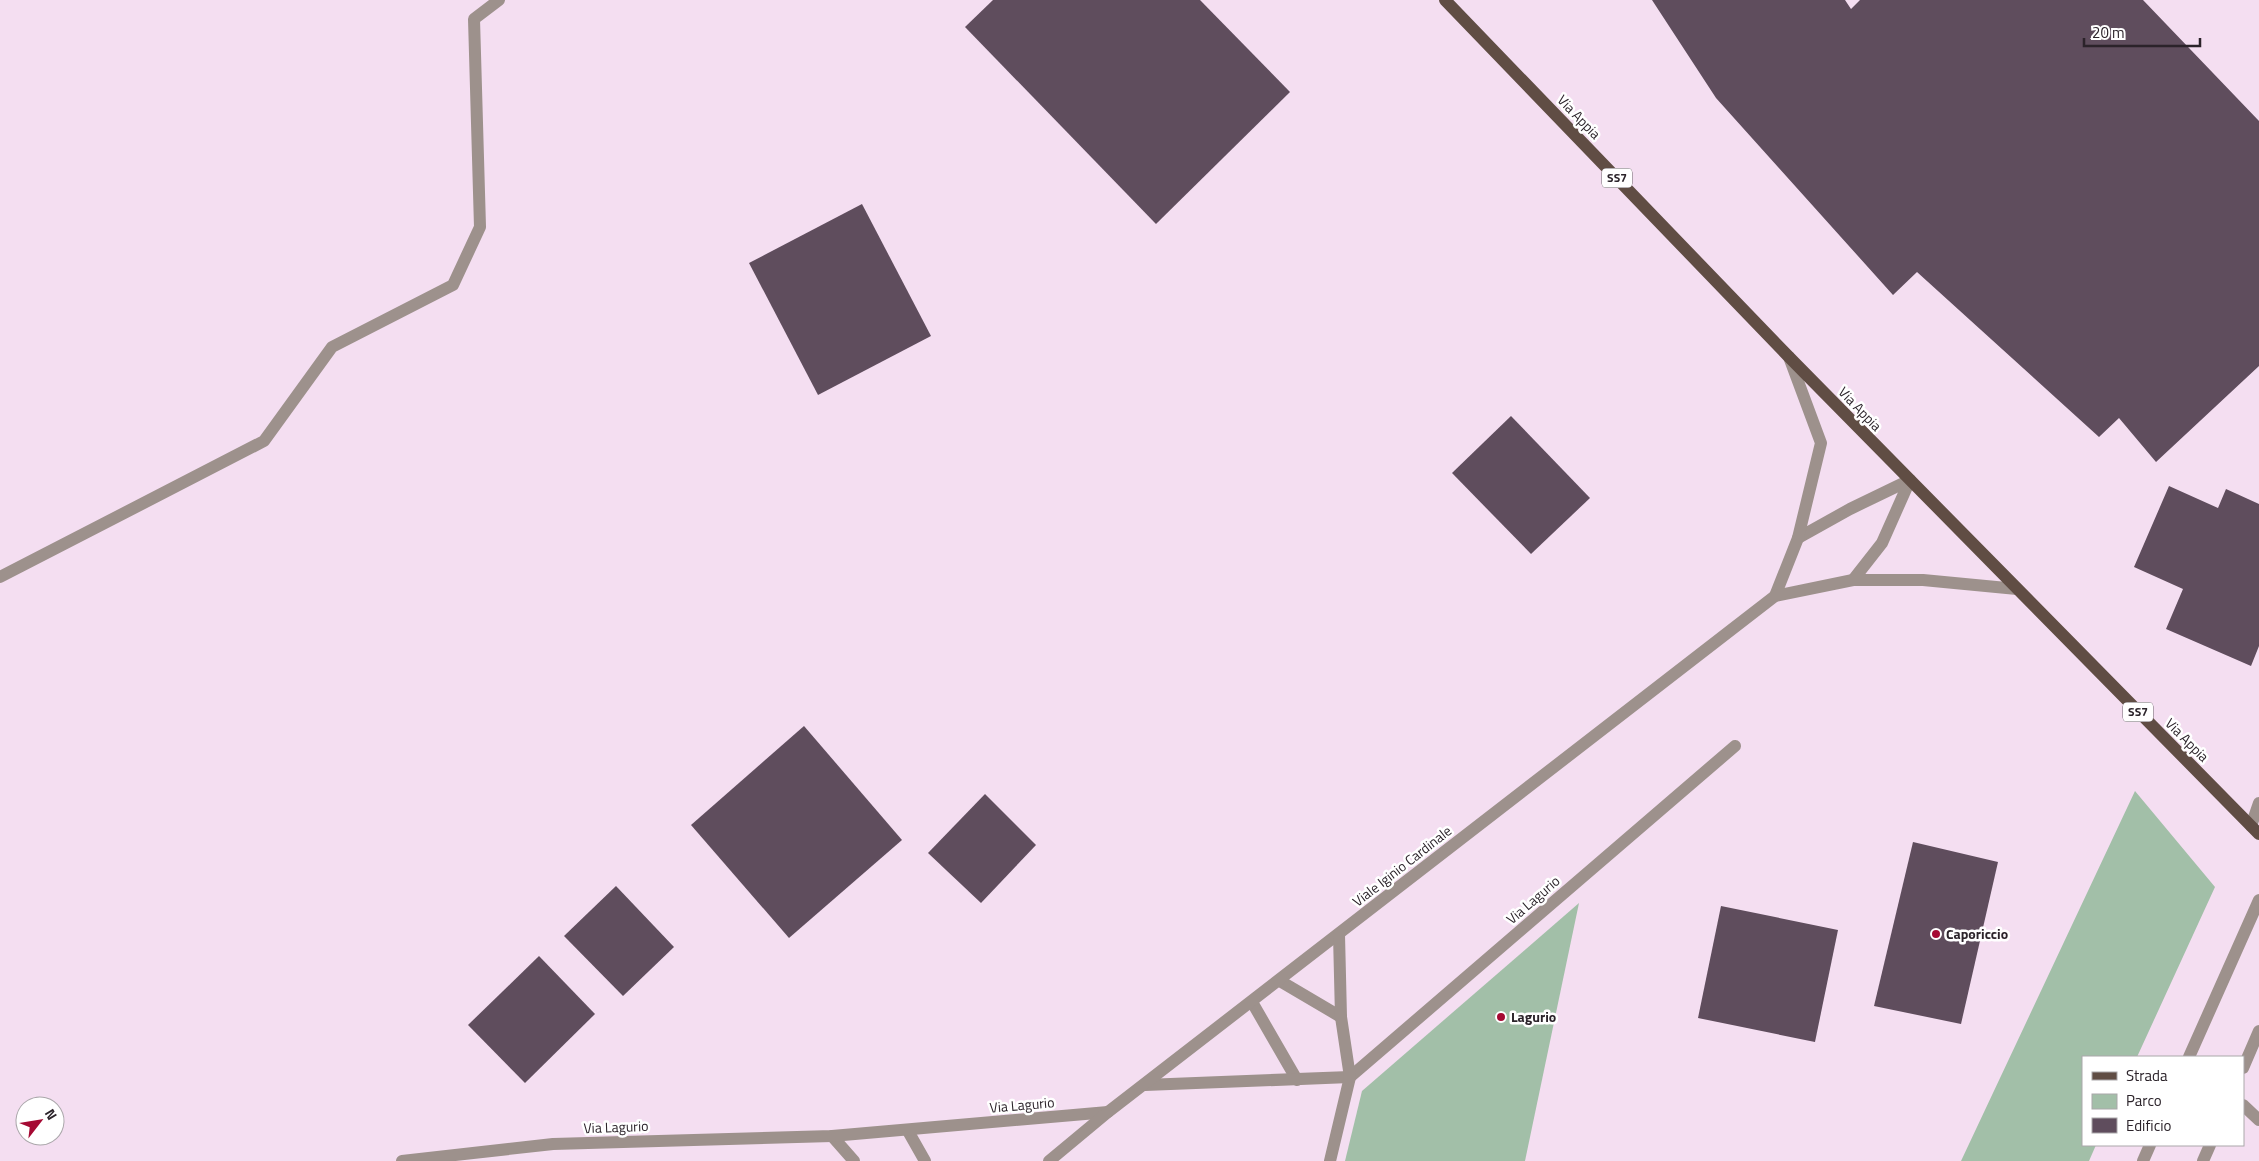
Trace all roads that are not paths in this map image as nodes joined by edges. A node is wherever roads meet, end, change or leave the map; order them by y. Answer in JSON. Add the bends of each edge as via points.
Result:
{"nodes":[{"id":1,"x":499,"y":0,"type":"edge"},
{"id":2,"x":1445,"y":0,"type":"edge"},
{"id":3,"x":1789,"y":357,"type":"junction"},
{"id":4,"x":1910,"y":480,"type":"junction"},
{"id":5,"x":1798,"y":538,"type":"junction"},
{"id":6,"x":0,"y":577,"type":"edge"},
{"id":7,"x":1853,"y":580,"type":"junction"},
{"id":8,"x":2017,"y":589,"type":"junction"},
{"id":9,"x":1775,"y":596,"type":"junction"},
{"id":10,"x":1735,"y":746,"type":"dead end"},
{"id":11,"x":2259,"y":803,"type":"edge"},
{"id":12,"x":2255,"y":830,"type":"edge"},
{"id":13,"x":2259,"y":900,"type":"edge"},
{"id":14,"x":1338,"y":935,"type":"junction"},
{"id":15,"x":1280,"y":981,"type":"junction"},
{"id":16,"x":1252,"y":1002,"type":"junction"},
{"id":17,"x":1340,"y":1018,"type":"junction"},
{"id":18,"x":2259,"y":1031,"type":"edge"},
{"id":19,"x":2189,"y":1056,"type":"edge"},
{"id":20,"x":2244,"y":1066,"type":"edge"},
{"id":21,"x":1350,"y":1077,"type":"junction"},
{"id":22,"x":1297,"y":1080,"type":"junction"},
{"id":23,"x":1146,"y":1084,"type":"junction"},
{"id":24,"x":2244,"y":1106,"type":"edge"},
{"id":25,"x":1108,"y":1112,"type":"junction"},
{"id":26,"x":2259,"y":1120,"type":"edge"},
{"id":27,"x":908,"y":1131,"type":"junction"},
{"id":28,"x":832,"y":1136,"type":"junction"},
{"id":29,"x":2150,"y":1146,"type":"edge"},
{"id":30,"x":2210,"y":1146,"type":"edge"},
{"id":31,"x":402,"y":1161,"type":"edge"},
{"id":32,"x":854,"y":1161,"type":"edge"},
{"id":33,"x":925,"y":1161,"type":"edge"},
{"id":34,"x":1049,"y":1161,"type":"edge"},
{"id":35,"x":1330,"y":1161,"type":"edge"},
{"id":36,"x":2143,"y":1161,"type":"edge"},
{"id":37,"x":2203,"y":1161,"type":"edge"}],
"edges":[{"from":1,"to":6,"type":"street","via":[[474,19],[480,227],[453,284],[332,347],[264,440]]},
{"from":2,"to":3,"type":"main road","name":"Via Appia","number":"SS7"},
{"from":3,"to":4,"type":"main road","name":"Via Appia","number":"SS7"},
{"from":3,"to":5,"type":"street","via":[[1821,443]]},
{"from":4,"to":5,"type":"street"},
{"from":4,"to":7,"type":"street","via":[[1882,543]]},
{"from":4,"to":8,"type":"main road","name":"Via Appia","number":"SS7"},
{"from":5,"to":9,"type":"street"},
{"from":7,"to":8,"type":"street","via":[[1923,580]]},
{"from":7,"to":9,"type":"street"},
{"from":8,"to":12,"type":"main road","name":"Via Appia","number":"SS7"},
{"from":9,"to":14,"type":"street","name":"Viale Iginio Cardinale"},
{"from":10,"to":21,"type":"street","name":"Via Lagurio"},
{"from":11,"to":12,"type":"street"},
{"from":13,"to":19,"type":"street"},
{"from":14,"to":15,"type":"street","name":"Viale Iginio Cardinale"},
{"from":14,"to":17,"type":"street"},
{"from":15,"to":16,"type":"street","name":"Viale Iginio Cardinale"},
{"from":15,"to":17,"type":"street"},
{"from":16,"to":22,"type":"street"},
{"from":16,"to":23,"type":"street","name":"Viale Iginio Cardinale"},
{"from":17,"to":21,"type":"street"},
{"from":18,"to":20,"type":"street"},
{"from":21,"to":22,"type":"street"},
{"from":21,"to":35,"type":"street"},
{"from":22,"to":23,"type":"street"},
{"from":23,"to":25,"type":"street","name":"Viale Iginio Cardinale"},
{"from":24,"to":26,"type":"street"},
{"from":25,"to":27,"type":"street","name":"Via Lagurio"},
{"from":25,"to":34,"type":"street","name":"Viale Iginio Cardinale"},
{"from":27,"to":28,"type":"street","name":"Via Lagurio"},
{"from":27,"to":33,"type":"street"},
{"from":28,"to":31,"type":"street","name":"Via Lagurio","via":[[553,1144]]},
{"from":28,"to":32,"type":"street"},
{"from":29,"to":36,"type":"street"},
{"from":30,"to":37,"type":"street"}]}
